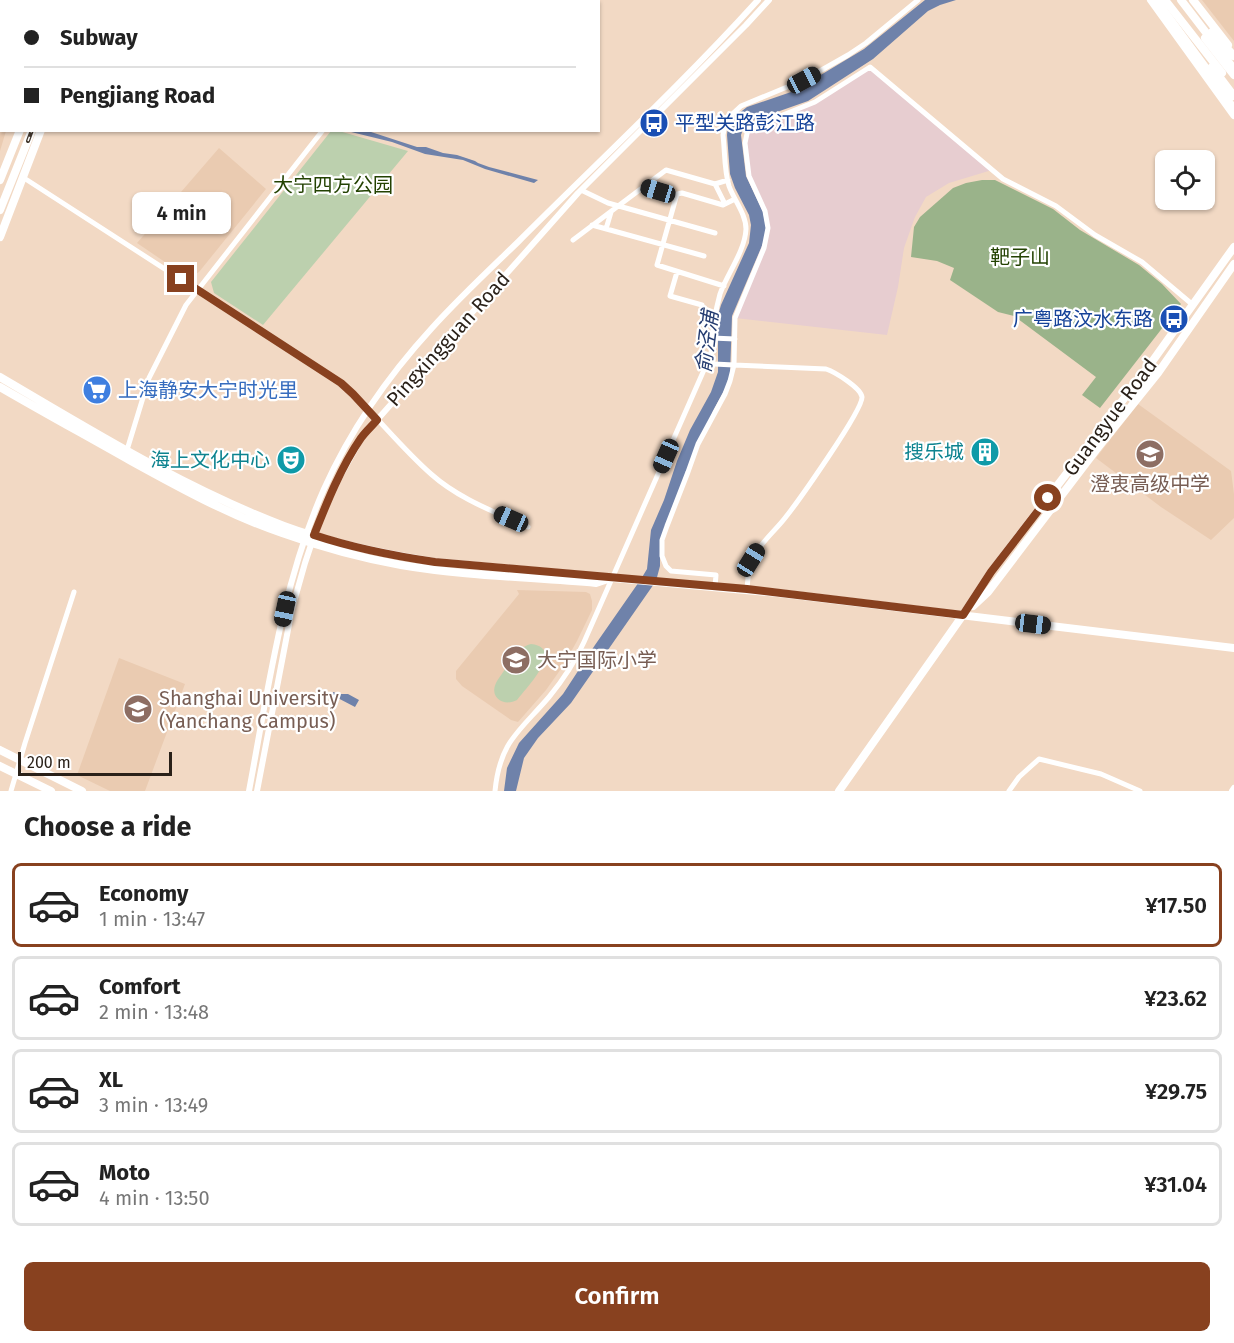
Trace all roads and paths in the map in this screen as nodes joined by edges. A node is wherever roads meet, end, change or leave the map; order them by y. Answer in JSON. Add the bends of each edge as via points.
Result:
{"nodes":[{"id":1,"x":758,"y":0,"type":"edge"},
{"id":2,"x":769,"y":0,"type":"edge"},
{"id":3,"x":918,"y":0,"type":"edge"},
{"id":4,"x":1165,"y":0,"type":"edge"},
{"id":5,"x":1176,"y":0,"type":"edge"},
{"id":6,"x":1181,"y":0,"type":"edge"},
{"id":7,"x":1187,"y":0,"type":"edge"},
{"id":8,"x":1193,"y":0,"type":"edge"},
{"id":9,"x":1156,"y":1,"type":"edge"},
{"id":10,"x":1185,"y":11,"type":"junction"},
{"id":11,"x":1210,"y":26,"type":"junction"},
{"id":12,"x":1234,"y":54,"type":"edge"},
{"id":13,"x":1234,"y":69,"type":"edge"},
{"id":14,"x":1207,"y":77,"type":"junction"},
{"id":15,"x":1232,"y":82,"type":"edge"},
{"id":16,"x":1234,"y":96,"type":"edge"},
{"id":17,"x":1234,"y":110,"type":"edge"},
{"id":18,"x":1234,"y":115,"type":"edge"},
{"id":19,"x":18,"y":132,"type":"edge"},
{"id":20,"x":31,"y":132,"type":"edge"},
{"id":21,"x":40,"y":132,"type":"edge"},
{"id":22,"x":322,"y":132,"type":"edge"},
{"id":23,"x":0,"y":177,"type":"edge"},
{"id":24,"x":24,"y":178,"type":"junction"},
{"id":25,"x":728,"y":180,"type":"junction"},
{"id":26,"x":715,"y":184,"type":"junction"},
{"id":27,"x":644,"y":186,"type":"junction"},
{"id":28,"x":580,"y":190,"type":"junction"},
{"id":29,"x":677,"y":194,"type":"junction"},
{"id":30,"x":735,"y":199,"type":"junction"},
{"id":31,"x":725,"y":204,"type":"junction"},
{"id":32,"x":618,"y":206,"type":"junction"},
{"id":33,"x":0,"y":210,"type":"edge"},
{"id":34,"x":611,"y":210,"type":"junction"},
{"id":35,"x":669,"y":220,"type":"junction"},
{"id":36,"x":592,"y":225,"type":"junction"},
{"id":37,"x":606,"y":229,"type":"junction"},
{"id":38,"x":715,"y":233,"type":"dead end"},
{"id":39,"x":0,"y":237,"type":"edge"},
{"id":40,"x":573,"y":240,"type":"dead end"},
{"id":41,"x":662,"y":244,"type":"junction"},
{"id":42,"x":1234,"y":247,"type":"edge"},
{"id":43,"x":704,"y":256,"type":"dead end"},
{"id":44,"x":1234,"y":264,"type":"edge"},
{"id":45,"x":678,"y":272,"type":"junction"},
{"id":46,"x":724,"y":286,"type":"junction"},
{"id":47,"x":198,"y":290,"type":"junction"},
{"id":48,"x":702,"y":305,"type":"dead end"},
{"id":49,"x":1193,"y":305,"type":"junction"},
{"id":50,"x":712,"y":338,"type":"junction"},
{"id":51,"x":735,"y":339,"type":"junction"},
{"id":52,"x":714,"y":364,"type":"dead end"},
{"id":53,"x":733,"y":365,"type":"junction"},
{"id":54,"x":0,"y":377,"type":"edge"},
{"id":55,"x":0,"y":387,"type":"edge"},
{"id":56,"x":369,"y":411,"type":"junction"},
{"id":57,"x":377,"y":420,"type":"junction"},
{"id":58,"x":127,"y":450,"type":"junction"},
{"id":59,"x":528,"y":527,"type":"dead end"},
{"id":60,"x":309,"y":538,"type":"junction"},
{"id":61,"x":613,"y":578,"type":"junction"},
{"id":62,"x":715,"y":587,"type":"junction"},
{"id":63,"x":747,"y":589,"type":"junction"},
{"id":64,"x":74,"y":592,"type":"dead end"},
{"id":65,"x":963,"y":615,"type":"junction"},
{"id":66,"x":1234,"y":648,"type":"edge"},
{"id":67,"x":0,"y":750,"type":"edge"},
{"id":68,"x":20,"y":760,"type":"junction"},
{"id":69,"x":0,"y":766,"type":"edge"},
{"id":70,"x":16,"y":774,"type":"junction"},
{"id":71,"x":843,"y":789,"type":"edge"},
{"id":72,"x":11,"y":791,"type":"edge"},
{"id":73,"x":51,"y":791,"type":"edge"},
{"id":74,"x":82,"y":791,"type":"edge"},
{"id":75,"x":249,"y":791,"type":"edge"},
{"id":76,"x":257,"y":791,"type":"edge"},
{"id":77,"x":495,"y":791,"type":"edge"},
{"id":78,"x":1009,"y":791,"type":"edge"},
{"id":79,"x":1140,"y":791,"type":"edge"}],
"edges":[{"from":1,"to":56,"type":"street","name":"Pingxingguan Road","via":[[432,328]]},
{"from":2,"to":28,"type":"street","name":"Pingxingguan Road"},
{"from":3,"to":25,"type":"street","via":[[858,50],[731,114],[723,135]]},
{"from":4,"to":15,"type":"main road"},
{"from":5,"to":10,"type":"main road"},
{"from":6,"to":13,"type":"main road"},
{"from":7,"to":11,"type":"main road"},
{"from":8,"to":11,"type":"main road"},
{"from":9,"to":14,"type":"main road"},
{"from":9,"to":16,"type":"main road"},
{"from":9,"to":17,"type":"main road"},
{"from":10,"to":11,"type":"main road"},
{"from":10,"to":15,"type":"main road"},
{"from":11,"to":12,"type":"main road"},
{"from":14,"to":15,"type":"main road"},
{"from":14,"to":18,"type":"main road"},
{"from":19,"to":23,"type":"main road"},
{"from":20,"to":33,"type":"main road"},
{"from":21,"to":24,"type":"main road"},
{"from":22,"to":47,"type":"street"},
{"from":24,"to":39,"type":"main road"},
{"from":24,"to":47,"type":"street"},
{"from":25,"to":26,"type":"street"},
{"from":25,"to":30,"type":"street"},
{"from":26,"to":27,"type":"street","via":[[666,170]]},
{"from":26,"to":31,"type":"street"},
{"from":27,"to":29,"type":"street"},
{"from":27,"to":32,"type":"street"},
{"from":28,"to":32,"type":"street"},
{"from":28,"to":57,"type":"street","name":"Pingxingguan Road"},
{"from":29,"to":31,"type":"street"},
{"from":29,"to":35,"type":"street"},
{"from":30,"to":31,"type":"street"},
{"from":30,"to":46,"type":"street","via":[[746,233]]},
{"from":32,"to":34,"type":"street"},
{"from":32,"to":35,"type":"street"},
{"from":34,"to":36,"type":"street"},
{"from":34,"to":37,"type":"street"},
{"from":35,"to":38,"type":"street"},
{"from":35,"to":41,"type":"street"},
{"from":36,"to":37,"type":"street"},
{"from":36,"to":40,"type":"street"},
{"from":37,"to":41,"type":"street"},
{"from":41,"to":43,"type":"street"},
{"from":41,"to":45,"type":"street","via":[[657,265]]},
{"from":42,"to":49,"type":"main road","name":"Guangyue Road"},
{"from":44,"to":65,"type":"main road","name":"Guangyue Road","via":[[1158,372],[988,592]]},
{"from":45,"to":46,"type":"street"},
{"from":45,"to":48,"type":"street","via":[[670,296]]},
{"from":46,"to":50,"type":"street"},
{"from":47,"to":56,"type":"street","via":[[334,378]]},
{"from":47,"to":58,"type":"street","via":[[186,305],[149,378]]},
{"from":49,"to":51,"type":"street","via":[[1142,261],[1095,235],[1056,206],[1003,178],[870,67],[814,102],[748,129],[745,143],[749,177],[768,228],[764,248],[735,318]]},
{"from":49,"to":65,"type":"main road","name":"Guangyue Road","via":[[991,572]]},
{"from":50,"to":51,"type":"street"},
{"from":50,"to":61,"type":"street","via":[[711,354]]},
{"from":51,"to":53,"type":"street"},
{"from":52,"to":53,"type":"street"},
{"from":53,"to":62,"type":"street","via":[[725,394],[698,444],[662,540],[662,556],[670,571],[716,575]]},
{"from":53,"to":63,"type":"street","via":[[826,369],[835,372],[862,398],[852,422],[751,560]]},
{"from":54,"to":58,"type":"main road"},
{"from":55,"to":60,"type":"main road","via":[[202,499],[282,533]]},
{"from":56,"to":57,"type":"street"},
{"from":56,"to":60,"type":"street","name":"Pingxingguan Road","via":[[325,488]]},
{"from":57,"to":59,"type":"street","via":[[432,475],[453,490]]},
{"from":57,"to":60,"type":"street","name":"Pingxingguan Road","via":[[348,461]]},
{"from":58,"to":60,"type":"main road","via":[[201,490]]},
{"from":60,"to":61,"type":"main road","via":[[435,562]]},
{"from":60,"to":75,"type":"street","name":"Pingxingguan Road","via":[[288,595]]},
{"from":60,"to":76,"type":"street","name":"Pingxingguan Road"},
{"from":61,"to":62,"type":"main road"},
{"from":61,"to":77,"type":"street","via":[[569,670],[508,744]]},
{"from":62,"to":63,"type":"main road"},
{"from":63,"to":65,"type":"main road"},
{"from":64,"to":68,"type":"street"},
{"from":65,"to":66,"type":"main road"},
{"from":65,"to":71,"type":"main road","name":"Guangyue Road"},
{"from":67,"to":68,"type":"main road"},
{"from":68,"to":70,"type":"street"},
{"from":68,"to":74,"type":"main road"},
{"from":69,"to":70,"type":"main road"},
{"from":70,"to":72,"type":"street"},
{"from":70,"to":73,"type":"main road"},
{"from":78,"to":79,"type":"street","via":[[1039,759],[1101,774]]}]}
